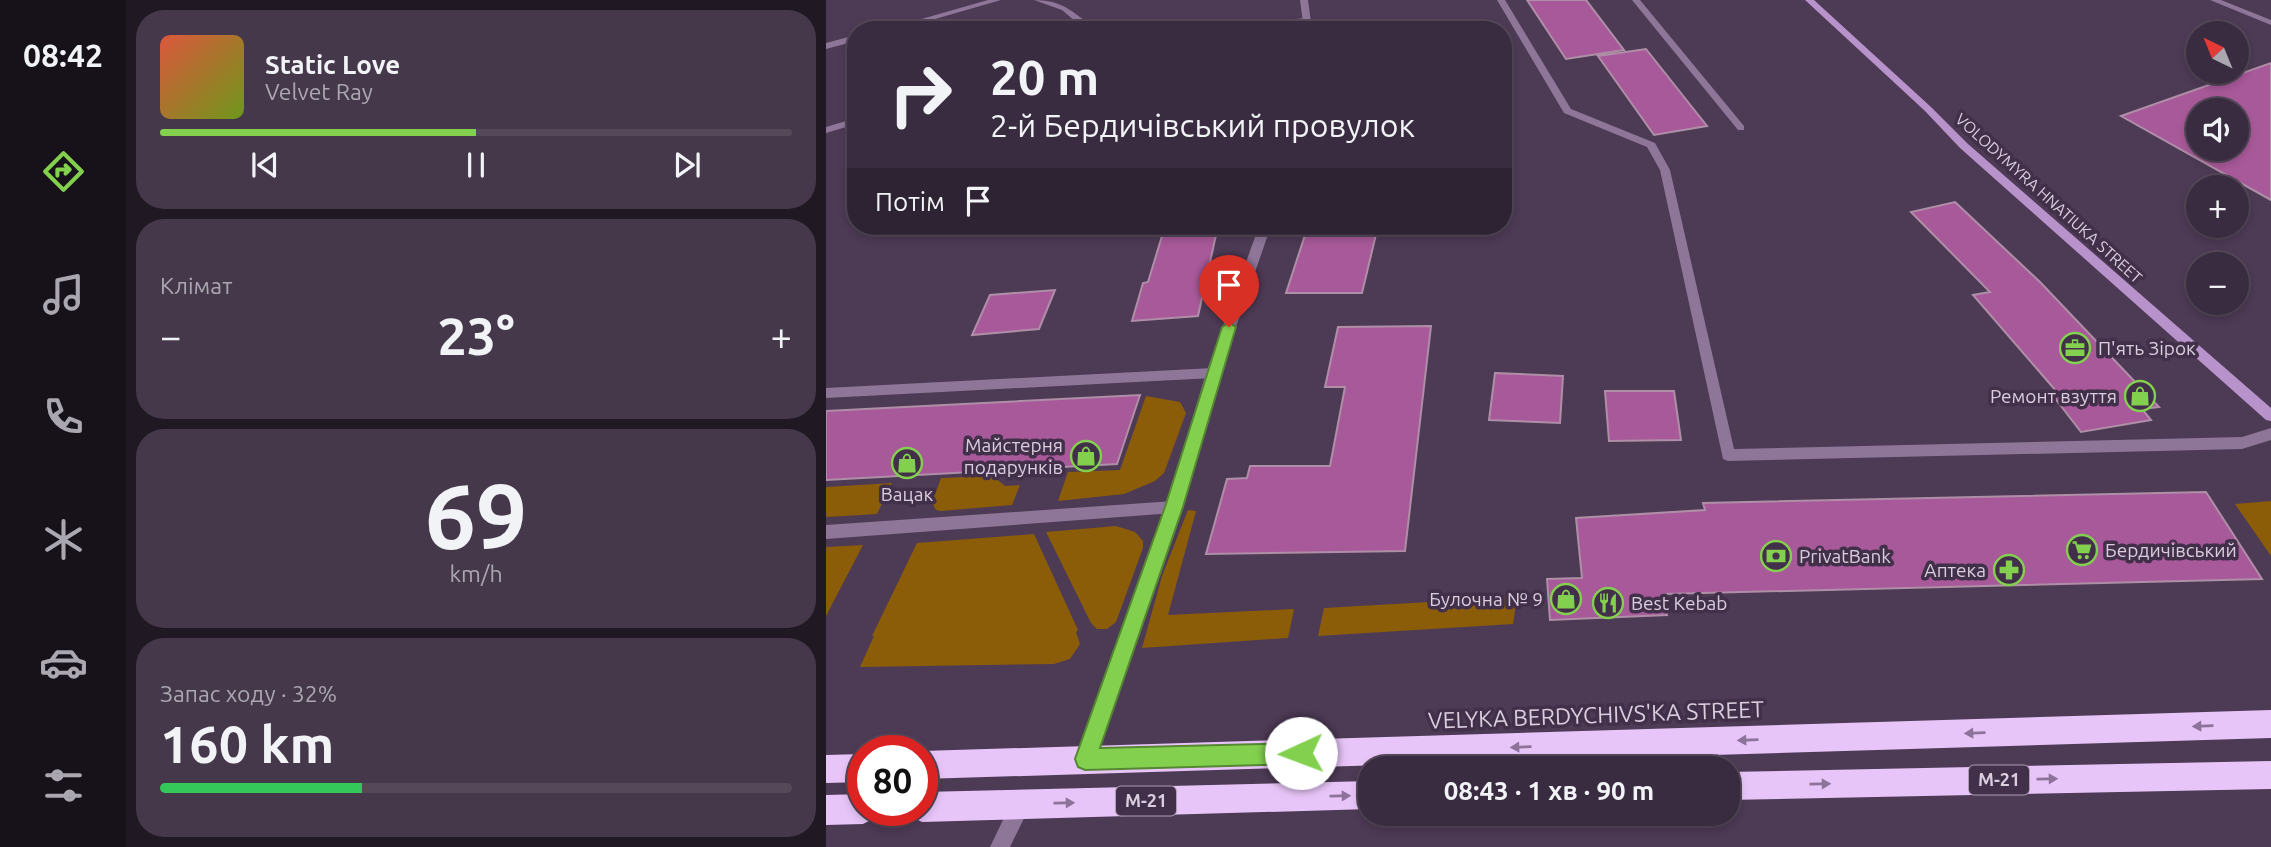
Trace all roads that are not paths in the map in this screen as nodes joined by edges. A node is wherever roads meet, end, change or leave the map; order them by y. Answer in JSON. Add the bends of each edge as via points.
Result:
{"nodes":[{"id":1,"x":997,"y":0,"type":"edge"},
{"id":2,"x":1038,"y":0,"type":"edge"},
{"id":3,"x":1304,"y":0,"type":"edge"},
{"id":4,"x":1501,"y":0,"type":"edge"},
{"id":5,"x":1636,"y":0,"type":"edge"},
{"id":6,"x":1810,"y":0,"type":"edge"},
{"id":7,"x":2214,"y":0,"type":"edge"},
{"id":8,"x":920,"y":21,"type":"edge"},
{"id":9,"x":1080,"y":21,"type":"edge"},
{"id":10,"x":1307,"y":21,"type":"edge"},
{"id":11,"x":2271,"y":23,"type":"edge"},
{"id":12,"x":847,"y":40,"type":"edge"},
{"id":13,"x":826,"y":46,"type":"edge"},
{"id":14,"x":847,"y":124,"type":"edge"},
{"id":15,"x":1741,"y":128,"type":"dead end"},
{"id":16,"x":826,"y":130,"type":"edge"},
{"id":17,"x":1262,"y":235,"type":"edge"},
{"id":18,"x":1213,"y":373,"type":"junction"},
{"id":19,"x":826,"y":393,"type":"edge"},
{"id":20,"x":2271,"y":416,"type":"edge"},
{"id":21,"x":2271,"y":434,"type":"edge"},
{"id":22,"x":1174,"y":507,"type":"junction"},
{"id":23,"x":826,"y":532,"type":"edge"},
{"id":24,"x":2271,"y":724,"type":"edge"},
{"id":25,"x":1085,"y":759,"type":"junction"},
{"id":26,"x":938,"y":764,"type":"edge"},
{"id":27,"x":847,"y":768,"type":"edge"},
{"id":28,"x":826,"y":769,"type":"edge"},
{"id":29,"x":2271,"y":775,"type":"edge"},
{"id":30,"x":1740,"y":786,"type":"edge"},
{"id":31,"x":1358,"y":795,"type":"edge"},
{"id":32,"x":1021,"y":804,"type":"junction"},
{"id":33,"x":938,"y":807,"type":"edge"},
{"id":34,"x":847,"y":809,"type":"edge"},
{"id":35,"x":826,"y":810,"type":"edge"},
{"id":36,"x":1000,"y":847,"type":"edge"}],
"edges":[{"from":1,"to":8,"type":"street"},
{"from":2,"to":9,"type":"street","via":[[1065,8]]},
{"from":3,"to":10,"type":"street"},
{"from":4,"to":21,"type":"street","via":[[1567,111],[1651,145],[1665,170],[1728,455],[2242,443]]},
{"from":5,"to":15,"type":"street"},
{"from":6,"to":20,"type":"main road","name":"VOLODYMYRA HNATIUKA STREET","via":[[1964,146]]},
{"from":7,"to":11,"type":"street"},
{"from":12,"to":13,"type":"street"},
{"from":14,"to":16,"type":"street"},
{"from":17,"to":18,"type":"street"},
{"from":18,"to":19,"type":"street"},
{"from":18,"to":22,"type":"street"},
{"from":22,"to":23,"type":"street"},
{"from":22,"to":25,"type":"street"},
{"from":24,"to":25,"type":"highway","name":"VELYKA BERDYCHIVS'KA STREET","number":"М-21","one_way":true},
{"from":25,"to":26,"type":"highway","name":"VELYKA BERDYCHIVS'KA STREET","number":"М-21"},
{"from":27,"to":28,"type":"highway"},
{"from":30,"to":29,"type":"highway","number":"М-21","one_way":true},
{"from":32,"to":31,"type":"highway","number":"М-21","one_way":true},
{"from":32,"to":33,"type":"highway","number":"М-21"},
{"from":32,"to":36,"type":"street"},
{"from":34,"to":35,"type":"highway"}]}
